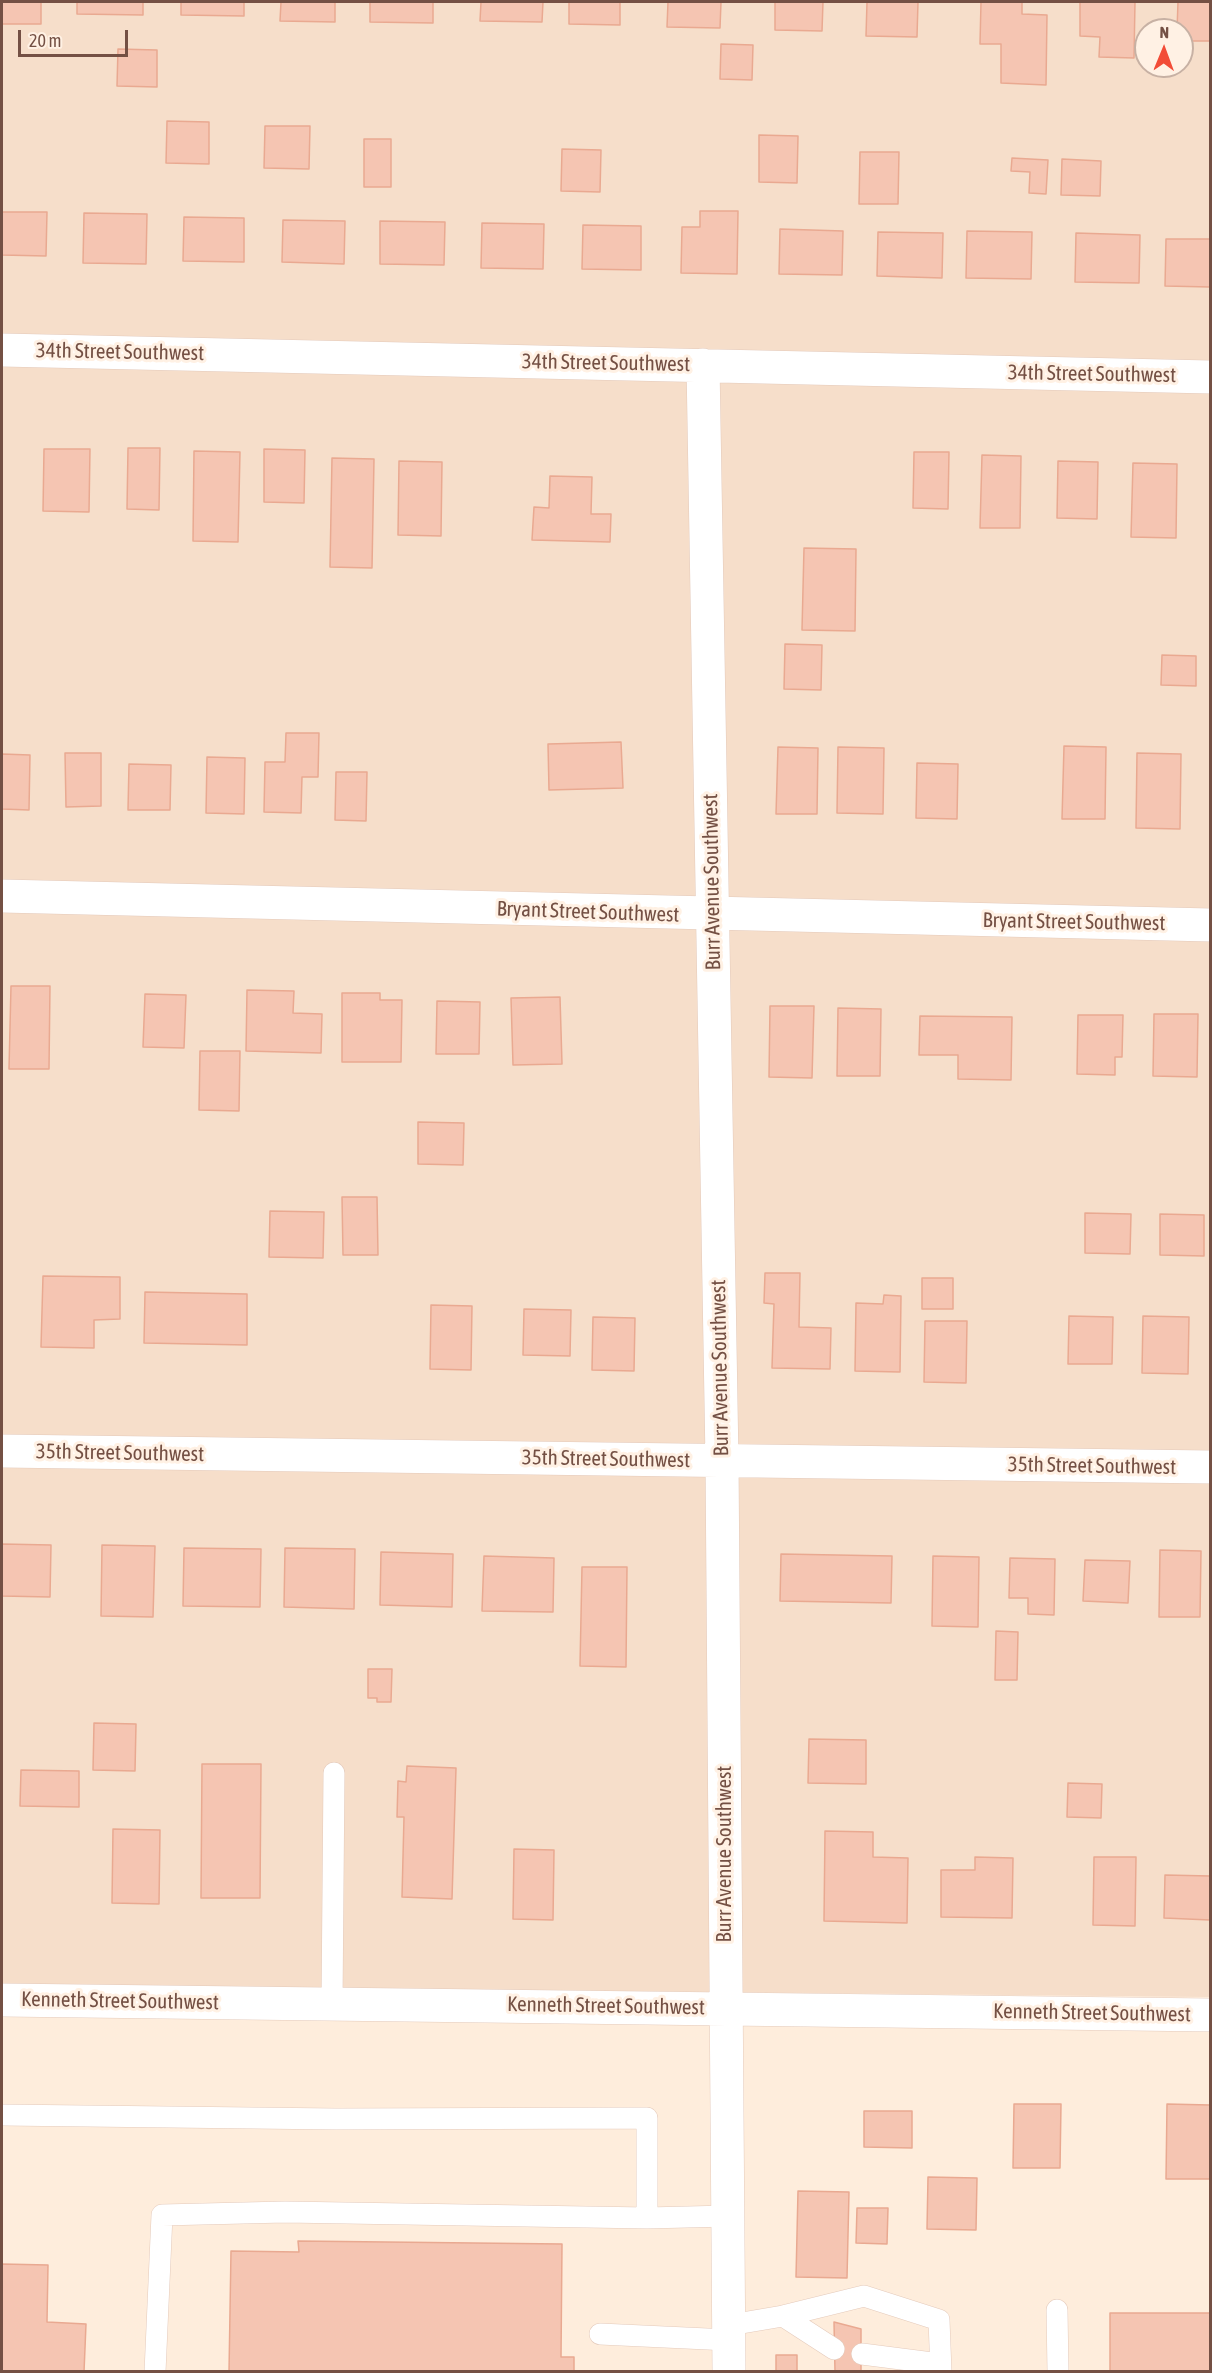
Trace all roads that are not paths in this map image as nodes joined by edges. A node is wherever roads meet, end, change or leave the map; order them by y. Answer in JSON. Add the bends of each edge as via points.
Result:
{"nodes":[{"id":1,"x":2,"y":350,"type":"edge"},
{"id":2,"x":704,"y":365,"type":"junction"},
{"id":3,"x":1210,"y":376,"type":"edge"},
{"id":4,"x":2,"y":896,"type":"edge"},
{"id":5,"x":712,"y":915,"type":"junction"},
{"id":6,"x":1210,"y":925,"type":"edge"},
{"id":7,"x":2,"y":1451,"type":"edge"},
{"id":8,"x":722,"y":1460,"type":"junction"},
{"id":9,"x":1210,"y":1467,"type":"edge"},
{"id":10,"x":334,"y":1773,"type":"dead end"},
{"id":11,"x":2,"y":2000,"type":"edge"},
{"id":12,"x":332,"y":2003,"type":"junction"},
{"id":13,"x":725,"y":2007,"type":"junction"},
{"id":14,"x":1210,"y":2015,"type":"edge"},
{"id":15,"x":2,"y":2115,"type":"edge"},
{"id":16,"x":728,"y":2216,"type":"junction"},
{"id":17,"x":647,"y":2218,"type":"junction"},
{"id":18,"x":1057,"y":2310,"type":"dead end"},
{"id":19,"x":783,"y":2316,"type":"junction"},
{"id":20,"x":729,"y":2332,"type":"junction"},
{"id":21,"x":600,"y":2334,"type":"dead end"},
{"id":22,"x":834,"y":2349,"type":"dead end"},
{"id":23,"x":861,"y":2354,"type":"dead end"},
{"id":24,"x":940,"y":2368,"type":"edge"},
{"id":25,"x":155,"y":2372,"type":"edge"},
{"id":26,"x":729,"y":2372,"type":"edge"},
{"id":27,"x":1058,"y":2372,"type":"edge"}],
"edges":[{"from":1,"to":2,"type":"street","name":"34th Street Southwest"},
{"from":2,"to":3,"type":"street","name":"34th Street Southwest"},
{"from":2,"to":5,"type":"street","name":"Burr Avenue Southwest"},
{"from":4,"to":5,"type":"street","name":"Bryant Street Southwest"},
{"from":5,"to":6,"type":"street","name":"Bryant Street Southwest"},
{"from":5,"to":8,"type":"street","name":"Burr Avenue Southwest"},
{"from":7,"to":8,"type":"street","name":"35th Street Southwest"},
{"from":8,"to":9,"type":"street","name":"35th Street Southwest"},
{"from":8,"to":13,"type":"street","name":"Burr Avenue Southwest"},
{"from":10,"to":12,"type":"lane"},
{"from":11,"to":12,"type":"street","name":"Kenneth Street Southwest"},
{"from":12,"to":13,"type":"street","name":"Kenneth Street Southwest"},
{"from":13,"to":14,"type":"street","name":"Kenneth Street Southwest"},
{"from":13,"to":16,"type":"street","name":"Burr Avenue Southwest"},
{"from":15,"to":17,"type":"lane","via":[[647,2118]]},
{"from":16,"to":17,"type":"lane"},
{"from":16,"to":20,"type":"street","name":"Burr Avenue Southwest"},
{"from":17,"to":25,"type":"lane","via":[[285,2212],[162,2215]]},
{"from":18,"to":27,"type":"lane"},
{"from":19,"to":20,"type":"lane"},
{"from":19,"to":22,"type":"lane"},
{"from":19,"to":24,"type":"lane","via":[[864,2296],[939,2320]]},
{"from":20,"to":21,"type":"lane"},
{"from":20,"to":26,"type":"street","name":"Burr Avenue Southwest"},
{"from":23,"to":24,"type":"lane"}]}
